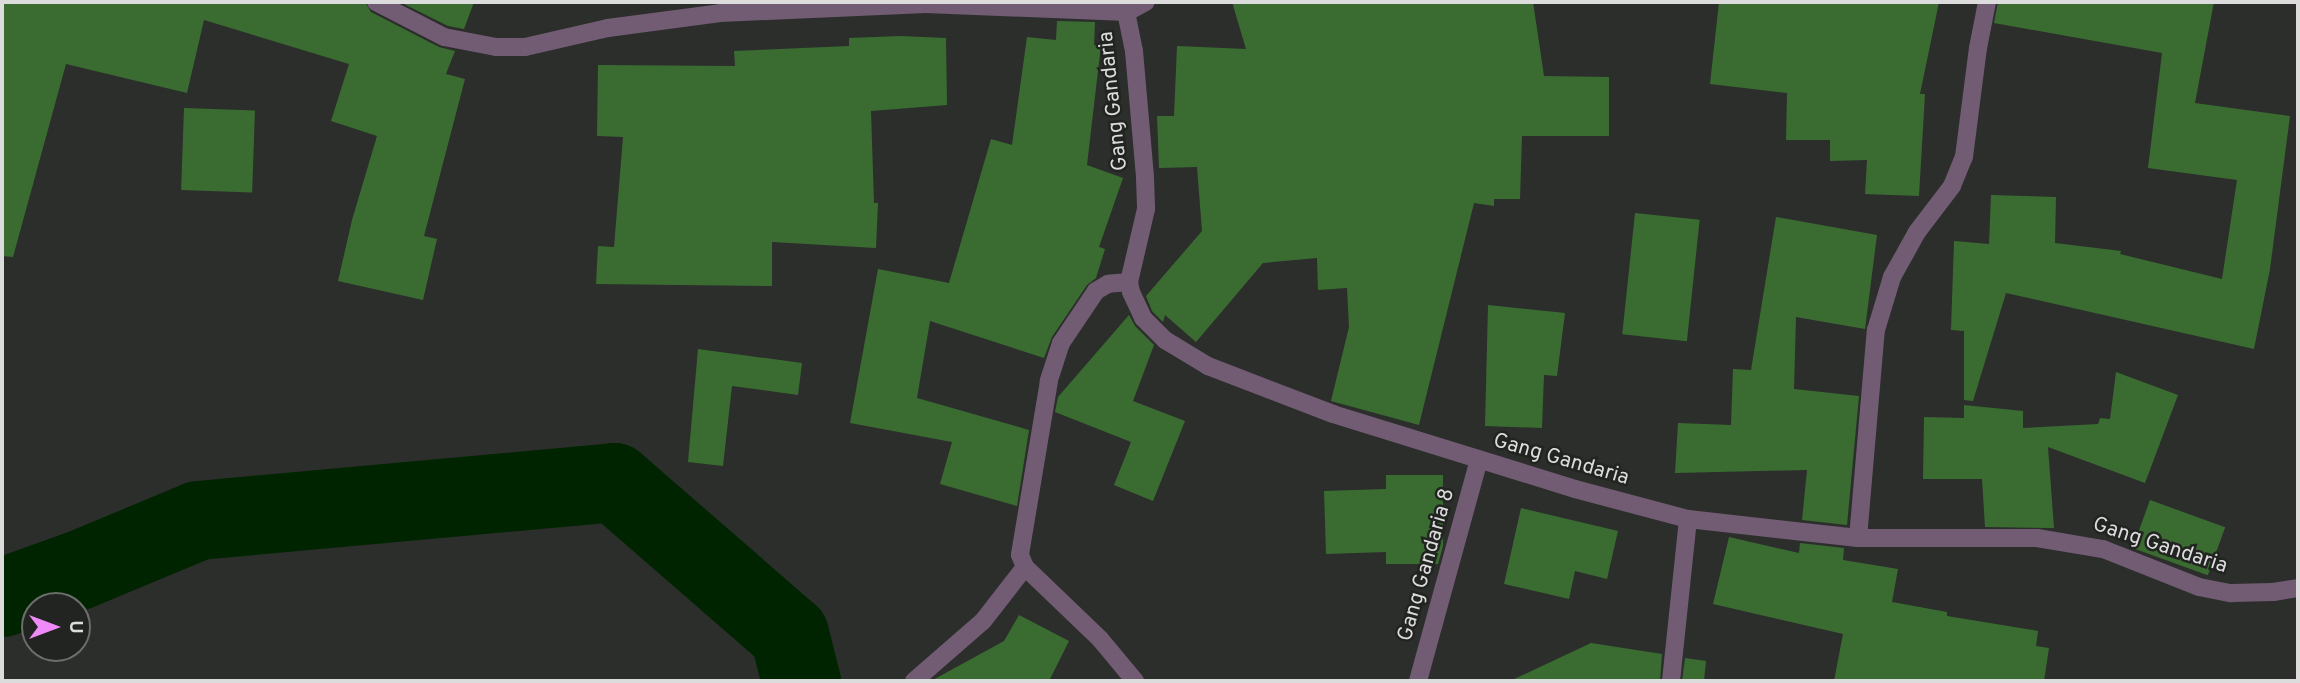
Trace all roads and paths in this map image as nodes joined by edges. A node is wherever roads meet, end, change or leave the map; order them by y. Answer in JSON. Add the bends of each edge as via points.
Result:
{"nodes":[{"id":1,"x":376,"y":2,"type":"edge"},
{"id":2,"x":1146,"y":2,"type":"edge"},
{"id":3,"x":1987,"y":2,"type":"edge"},
{"id":4,"x":1125,"y":7,"type":"edge"},
{"id":5,"x":1129,"y":282,"type":"junction"},
{"id":6,"x":1479,"y":460,"type":"junction"},
{"id":7,"x":1688,"y":519,"type":"junction"},
{"id":8,"x":1858,"y":538,"type":"junction"},
{"id":9,"x":1025,"y":567,"type":"junction"},
{"id":10,"x":2298,"y":588,"type":"edge"},
{"id":11,"x":914,"y":681,"type":"edge"},
{"id":12,"x":1135,"y":681,"type":"edge"},
{"id":13,"x":1418,"y":681,"type":"edge"},
{"id":14,"x":1671,"y":681,"type":"edge"}],
"edges":[{"from":1,"to":4,"type":"street","via":[[444,37],[496,47],[525,47],[608,28],[720,13],[926,4]]},
{"from":2,"to":4,"type":"street"},
{"from":3,"to":8,"type":"street","via":[[1964,157],[1952,186],[1917,232],[1892,277],[1876,330]]},
{"from":4,"to":5,"type":"street","name":"Gang Gandaria","via":[[1138,84],[1146,209]]},
{"from":5,"to":6,"type":"street","name":"Gang Gandaria","via":[[1143,318],[1165,340],[1208,366],[1320,410]]},
{"from":5,"to":9,"type":"street","via":[[1108,284],[1096,291],[1061,343],[1028,493],[1021,547]]},
{"from":6,"to":7,"type":"street","name":"Gang Gandaria"},
{"from":6,"to":13,"type":"street","name":"Gang Gandaria 8"},
{"from":7,"to":8,"type":"street","name":"Gang Gandaria"},
{"from":7,"to":14,"type":"street"},
{"from":8,"to":10,"type":"street","name":"Gang Gandaria","via":[[2037,538],[2103,549],[2199,587],[2231,593]]},
{"from":9,"to":11,"type":"street","via":[[983,621]]},
{"from":9,"to":12,"type":"street","via":[[1100,639]]}]}
